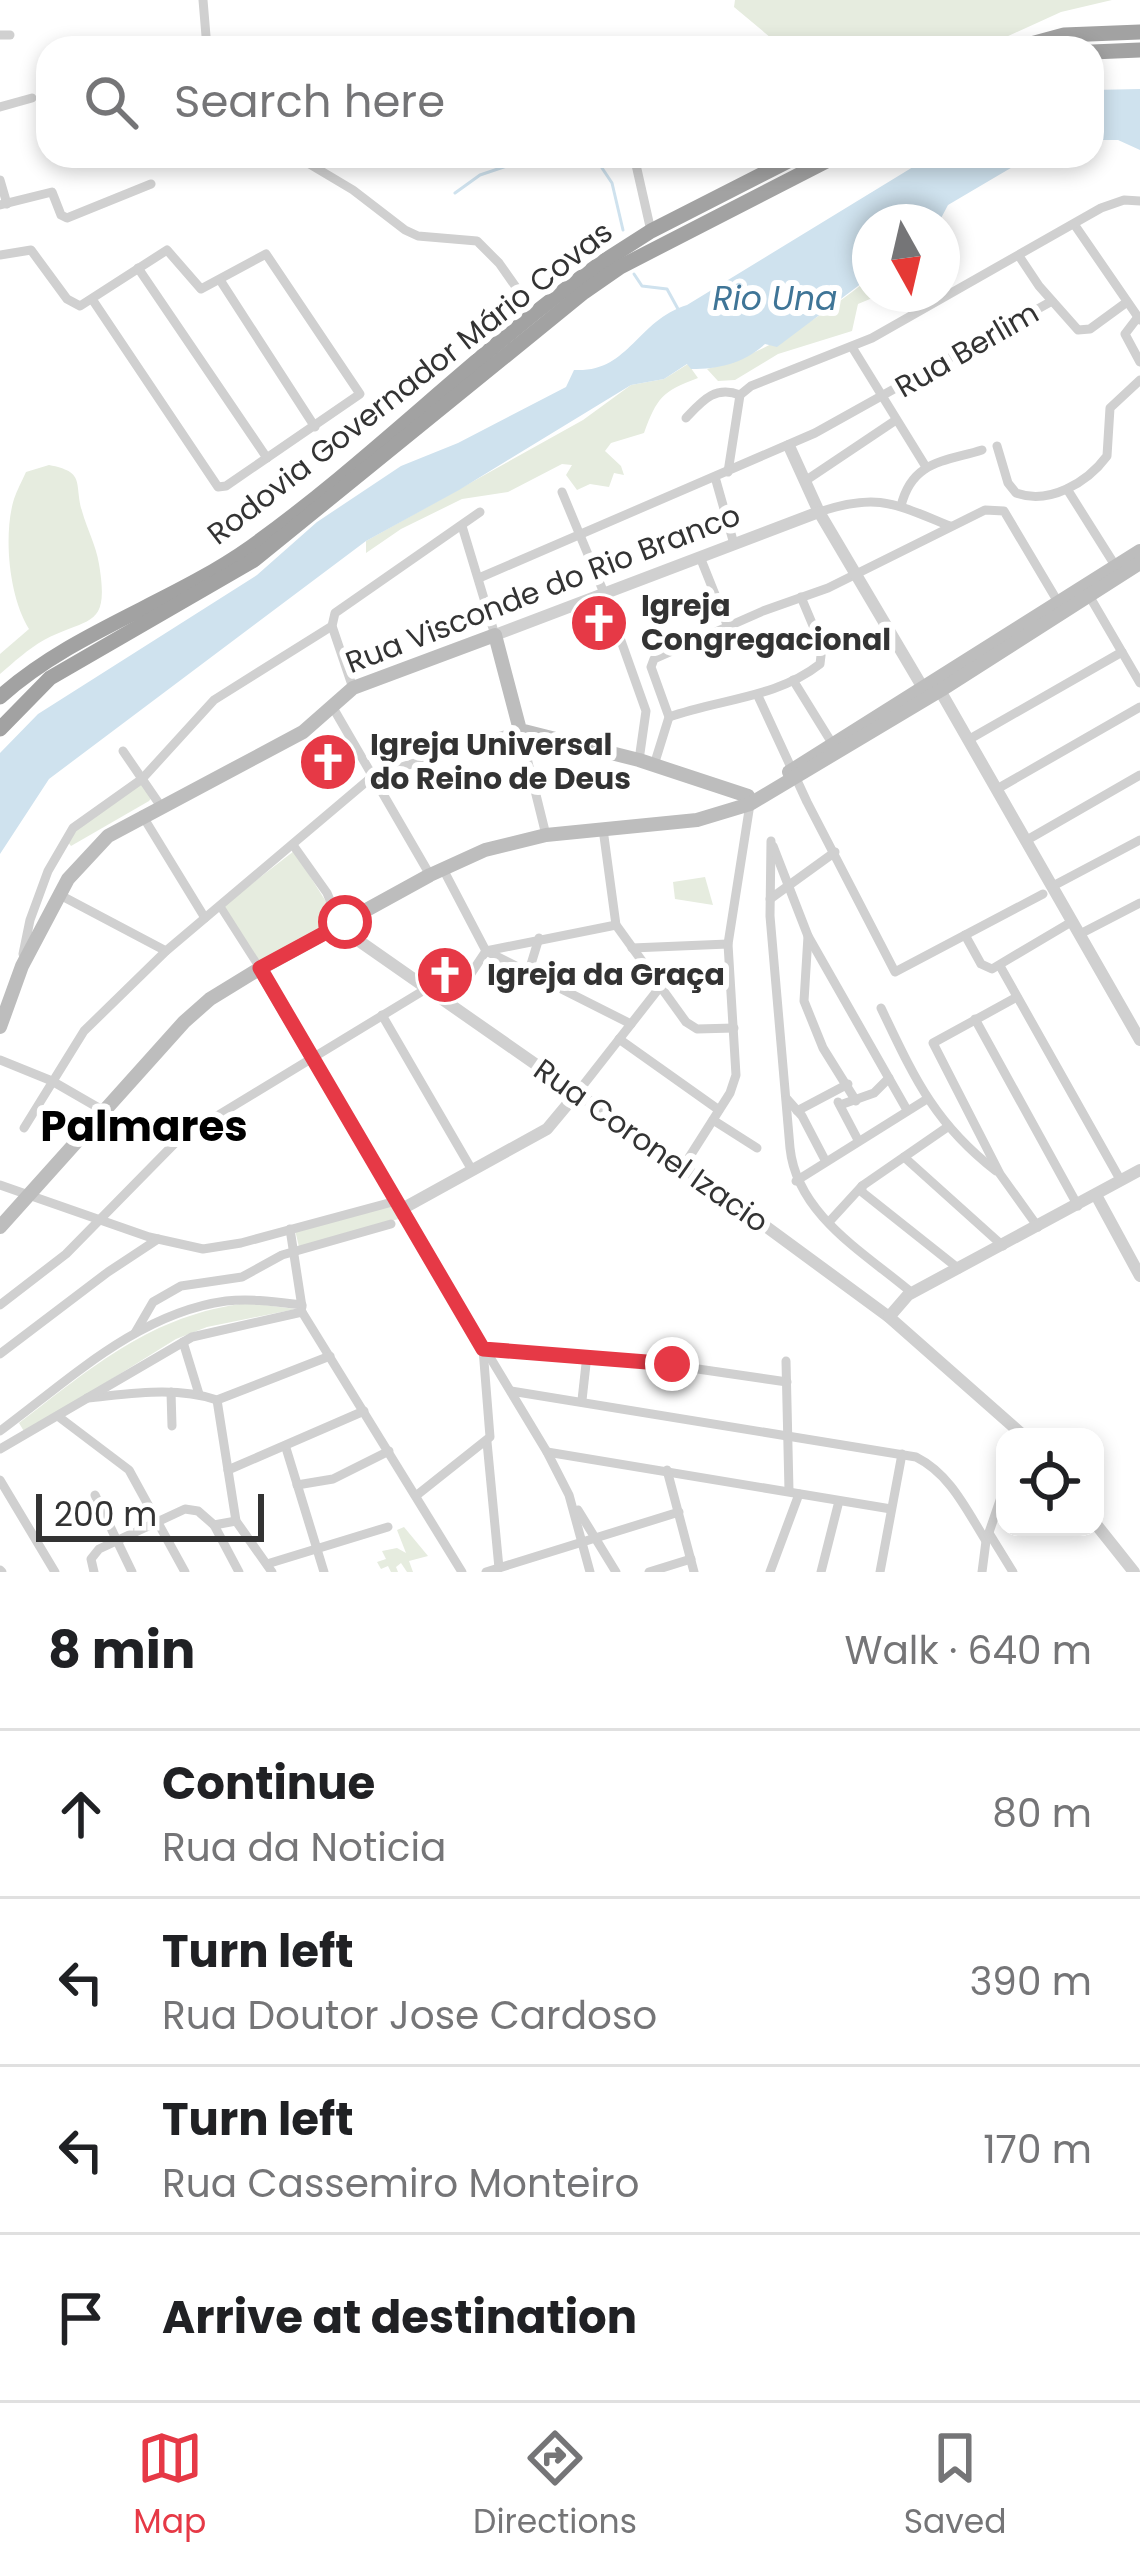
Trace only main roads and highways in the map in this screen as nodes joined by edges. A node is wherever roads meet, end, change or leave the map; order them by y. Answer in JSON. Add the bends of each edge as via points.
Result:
{"nodes":[{"id":1,"x":1140,"y":32,"type":"edge"},
{"id":2,"x":1060,"y":36,"type":"edge"},
{"id":3,"x":1140,"y":50,"type":"edge"},
{"id":4,"x":1104,"y":52,"type":"edge"},
{"id":5,"x":774,"y":168,"type":"edge"},
{"id":6,"x":813,"y":168,"type":"edge"},
{"id":7,"x":1140,"y":555,"type":"edge"},
{"id":8,"x":0,"y":698,"type":"edge"},
{"id":9,"x":0,"y":729,"type":"edge"},
{"id":10,"x":746,"y":802,"type":"junction"},
{"id":11,"x":0,"y":1027,"type":"edge"},
{"id":12,"x":0,"y":1227,"type":"edge"}],
"edges":[{"from":1,"to":2,"type":"highway"},
{"from":3,"to":4,"type":"highway"},
{"from":5,"to":8,"type":"highway","name":"Rodovia Governador Mário Covas","via":[[651,231],[573,283],[246,550],[53,659]]},
{"from":6,"to":9,"type":"highway","name":"Rodovia Governador Mário Covas","via":[[602,279],[254,560],[50,678]]},
{"from":7,"to":10,"type":"main road"},
{"from":10,"to":11,"type":"main road","name":"Rua Visconde do Rio Branco","via":[[647,763],[520,730],[495,635],[352,688],[303,732],[142,815],[89,852],[22,966]]},
{"from":10,"to":12,"type":"main road","via":[[697,820],[546,835],[485,850],[260,968],[188,1018]]}]}
